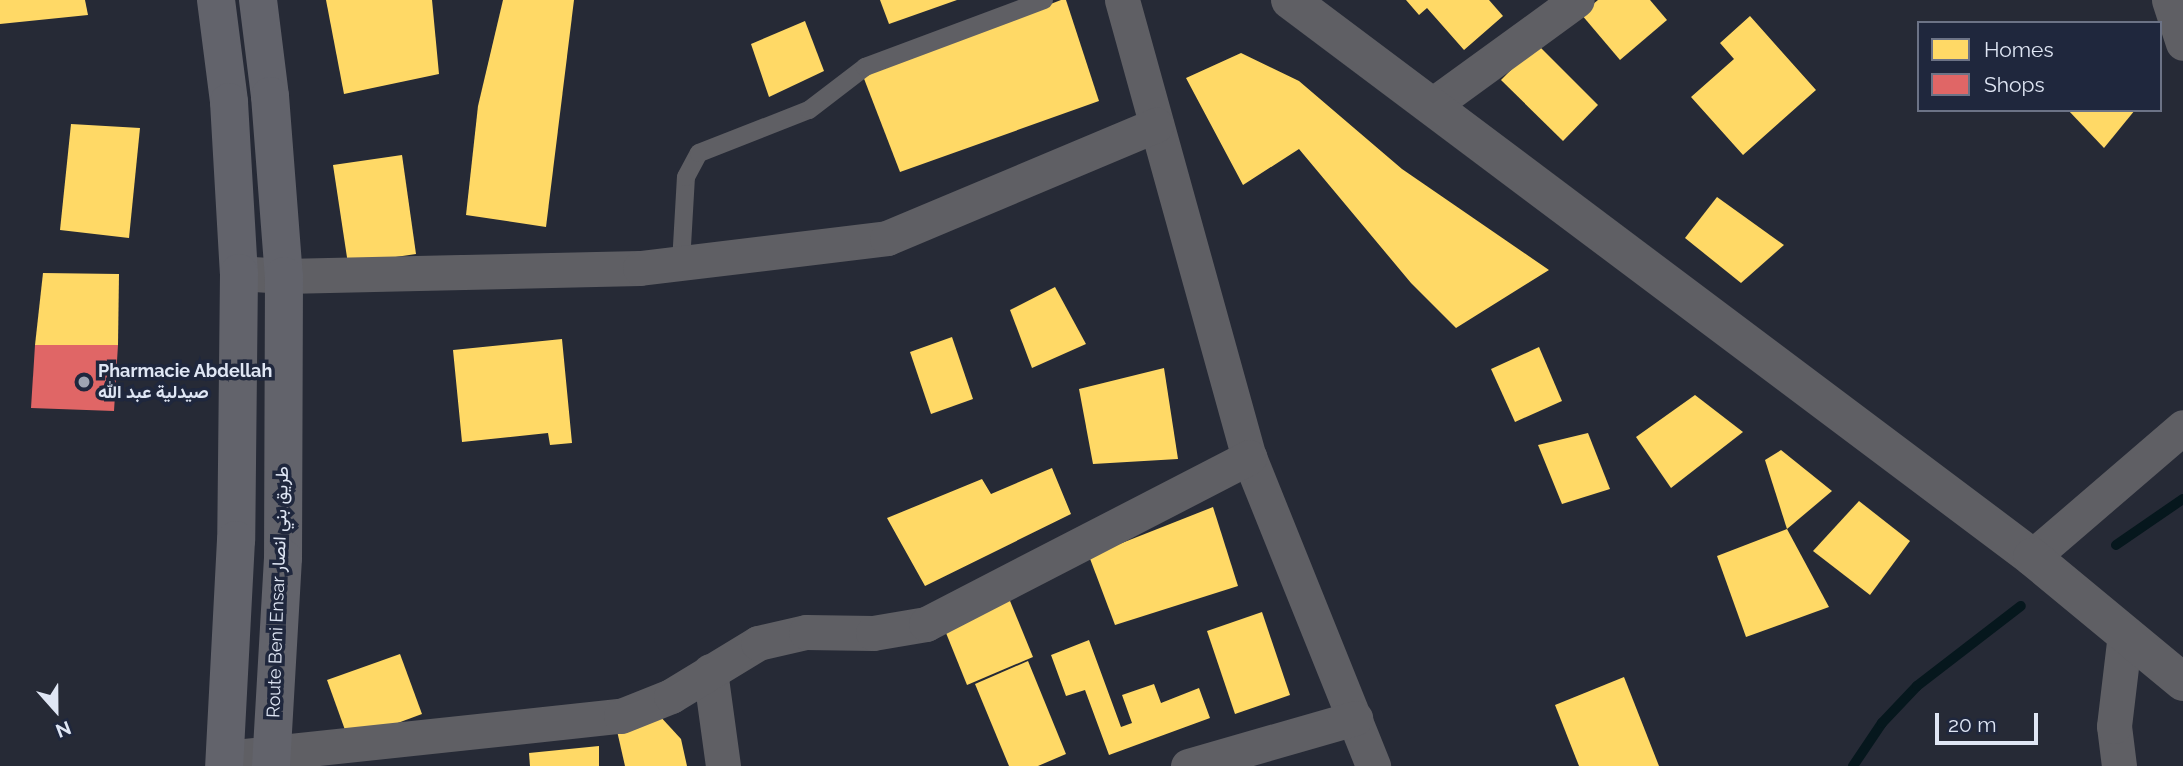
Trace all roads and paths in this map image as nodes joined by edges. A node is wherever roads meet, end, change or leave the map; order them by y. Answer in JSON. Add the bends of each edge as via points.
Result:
{"nodes":[{"id":1,"x":216,"y":0,"type":"edge"},
{"id":2,"x":258,"y":0,"type":"edge"},
{"id":3,"x":1044,"y":0,"type":"edge"},
{"id":4,"x":1122,"y":0,"type":"edge"},
{"id":5,"x":1290,"y":0,"type":"edge"},
{"id":6,"x":1577,"y":0,"type":"edge"},
{"id":7,"x":2169,"y":0,"type":"edge"},
{"id":8,"x":2183,"y":43,"type":"edge"},
{"id":9,"x":1431,"y":106,"type":"junction"},
{"id":10,"x":1156,"y":125,"type":"junction"},
{"id":11,"x":681,"y":263,"type":"junction"},
{"id":12,"x":240,"y":273,"type":"junction"},
{"id":13,"x":284,"y":276,"type":"junction"},
{"id":14,"x":2183,"y":427,"type":"edge"},
{"id":15,"x":1249,"y":457,"type":"junction"},
{"id":16,"x":2032,"y":556,"type":"junction"},
{"id":17,"x":2125,"y":634,"type":"junction"},
{"id":18,"x":710,"y":671,"type":"junction"},
{"id":19,"x":2183,"y":682,"type":"edge"},
{"id":20,"x":1355,"y":718,"type":"junction"},
{"id":21,"x":271,"y":760,"type":"edge"},
{"id":22,"x":225,"y":762,"type":"edge"},
{"id":23,"x":723,"y":766,"type":"edge"},
{"id":24,"x":1188,"y":766,"type":"edge"},
{"id":25,"x":1373,"y":766,"type":"edge"},
{"id":26,"x":2119,"y":766,"type":"edge"}],
"edges":[{"from":1,"to":12,"type":"highway","via":[[229,102]]},
{"from":2,"to":13,"type":"highway","name":"Route Beni Ensar طريق بني انصار"},
{"from":3,"to":11,"type":"lane","via":[[864,67],[808,110],[699,153],[686,177]]},
{"from":4,"to":10,"type":"street"},
{"from":5,"to":9,"type":"street"},
{"from":6,"to":9,"type":"street"},
{"from":7,"to":8,"type":"street"},
{"from":9,"to":16,"type":"street"},
{"from":10,"to":11,"type":"street","via":[[887,238]]},
{"from":10,"to":15,"type":"street"},
{"from":11,"to":13,"type":"street","via":[[640,268]]},
{"from":12,"to":13,"type":"street"},
{"from":12,"to":22,"type":"highway","via":[[236,540]]},
{"from":13,"to":21,"type":"highway","name":"Route Beni Ensar طريق بني انصار","via":[[284,558]]},
{"from":14,"to":16,"type":"street"},
{"from":15,"to":18,"type":"street","via":[[926,624],[873,633],[786,634],[758,643]]},
{"from":15,"to":20,"type":"street"},
{"from":16,"to":17,"type":"street"},
{"from":17,"to":19,"type":"street"},
{"from":17,"to":26,"type":"street","via":[[2114,726]]},
{"from":18,"to":21,"type":"street","via":[[647,708],[595,722]]},
{"from":18,"to":23,"type":"street"},
{"from":20,"to":24,"type":"street"},
{"from":20,"to":25,"type":"street"},
{"from":21,"to":22,"type":"street"}]}
